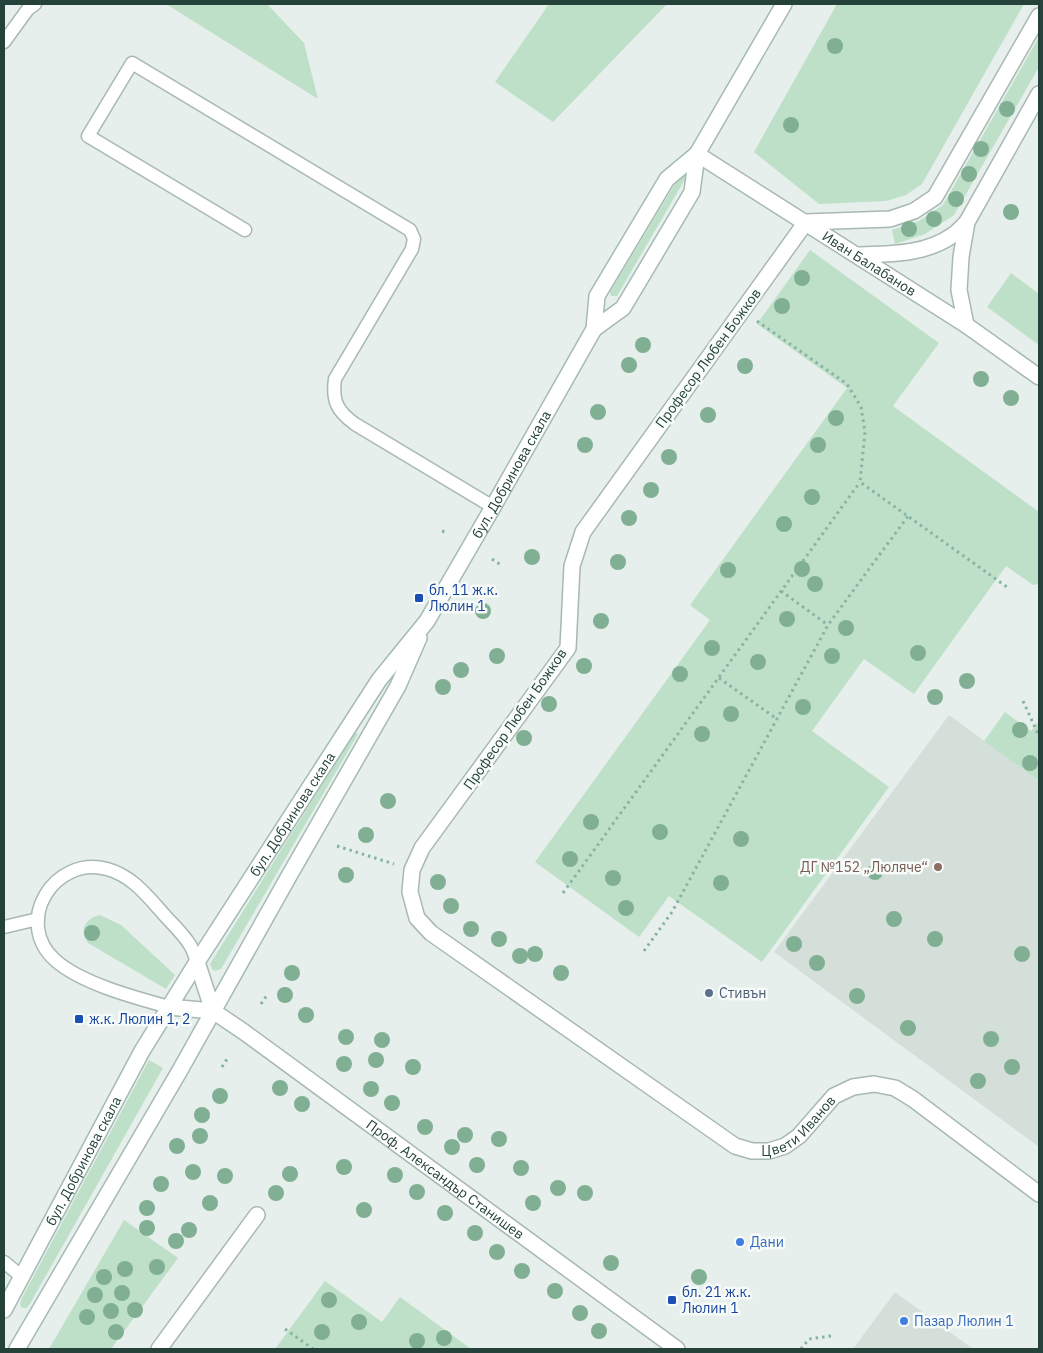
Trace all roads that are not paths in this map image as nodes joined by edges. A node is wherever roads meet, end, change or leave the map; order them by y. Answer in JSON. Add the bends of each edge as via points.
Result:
{"nodes":[{"id":1,"x":784,"y":4,"type":"edge"},
{"id":2,"x":27,"y":5,"type":"edge"},
{"id":3,"x":1039,"y":16,"type":"edge"},
{"id":4,"x":4,"y":42,"type":"edge"},
{"id":5,"x":1039,"y":94,"type":"edge"},
{"id":6,"x":697,"y":154,"type":"junction"},
{"id":7,"x":806,"y":222,"type":"junction"},
{"id":8,"x":968,"y":222,"type":"junction"},
{"id":9,"x":245,"y":230,"type":"dead end"},
{"id":10,"x":857,"y":255,"type":"junction"},
{"id":11,"x":966,"y":325,"type":"junction"},
{"id":12,"x":594,"y":329,"type":"junction"},
{"id":13,"x":1039,"y":378,"type":"edge"},
{"id":14,"x":493,"y":507,"type":"junction"},
{"id":15,"x":427,"y":621,"type":"junction"},
{"id":16,"x":38,"y":919,"type":"junction"},
{"id":17,"x":4,"y":927,"type":"edge"},
{"id":18,"x":197,"y":962,"type":"junction"},
{"id":19,"x":169,"y":1007,"type":"junction"},
{"id":20,"x":213,"y":1011,"type":"junction"},
{"id":21,"x":581,"y":1038,"type":"joint"},
{"id":22,"x":1039,"y":1194,"type":"edge"},
{"id":23,"x":257,"y":1215,"type":"dead end"},
{"id":24,"x":4,"y":1262,"type":"edge"},
{"id":25,"x":21,"y":1276,"type":"junction"},
{"id":26,"x":4,"y":1310,"type":"edge"},
{"id":27,"x":17,"y":1349,"type":"edge"},
{"id":28,"x":160,"y":1349,"type":"edge"},
{"id":29,"x":677,"y":1349,"type":"edge"}],
"edges":[{"from":1,"to":6,"type":"street","name":"бул. Добринова скала"},
{"from":2,"to":4,"type":"lane"},
{"from":3,"to":7,"type":"street","via":[[936,197],[914,211],[890,219]]},
{"from":5,"to":8,"type":"street"},
{"from":6,"to":7,"type":"street","name":"Иван Балабанов"},
{"from":6,"to":12,"type":"street","name":"бул. Добринова скала","via":[[667,179],[597,296]]},
{"from":6,"to":12,"type":"street","name":"бул. Добринова скала","via":[[692,192],[623,308]]},
{"from":7,"to":10,"type":"street","name":"Иван Балабанов"},
{"from":7,"to":21,"type":"street","name":"Професор Любен Божков","via":[[583,532],[572,566],[568,648],[422,848],[412,870],[410,892],[417,918],[431,933]]},
{"from":8,"to":10,"type":"street","via":[[952,236],[934,245],[892,253]]},
{"from":8,"to":11,"type":"street","via":[[959,290]]},
{"from":9,"to":14,"type":"lane","via":[[88,136],[132,63],[410,230],[414,239],[412,249],[335,379],[336,405],[355,424]]},
{"from":10,"to":11,"type":"street","name":"Иван Балабанов"},
{"from":11,"to":13,"type":"street","name":"Иван Балабанов"},
{"from":12,"to":14,"type":"street","name":"бул. Добринова скала"},
{"from":14,"to":15,"type":"street","name":"бул. Добринова скала"},
{"from":15,"to":18,"type":"street","name":"бул. Добринова скала","via":[[379,680]]},
{"from":15,"to":20,"type":"street","via":[[398,686]]},
{"from":16,"to":17,"type":"lane"},
{"from":16,"to":18,"type":"lane","via":[[46,892],[67,873],[80,868],[108,869],[138,885],[190,945]]},
{"from":16,"to":19,"type":"lane","via":[[44,947],[64,968],[81,978]]},
{"from":18,"to":19,"type":"street","name":"бул. Добринова скала"},
{"from":18,"to":20,"type":"street"},
{"from":19,"to":20,"type":"street"},
{"from":19,"to":25,"type":"street","name":"бул. Добринова скала","via":[[142,1050]]},
{"from":20,"to":27,"type":"street"},
{"from":20,"to":29,"type":"street","name":"Проф. Александър Станишев"},
{"from":21,"to":22,"type":"street","name":"Цвети Иванов","via":[[735,1146],[752,1151],[769,1151],[785,1146],[799,1136],[834,1096],[853,1087],[874,1084],[894,1088]]},
{"from":23,"to":28,"type":"street"},
{"from":24,"to":25,"type":"lane"},
{"from":25,"to":26,"type":"street","name":"бул. Добринова скала"}]}
